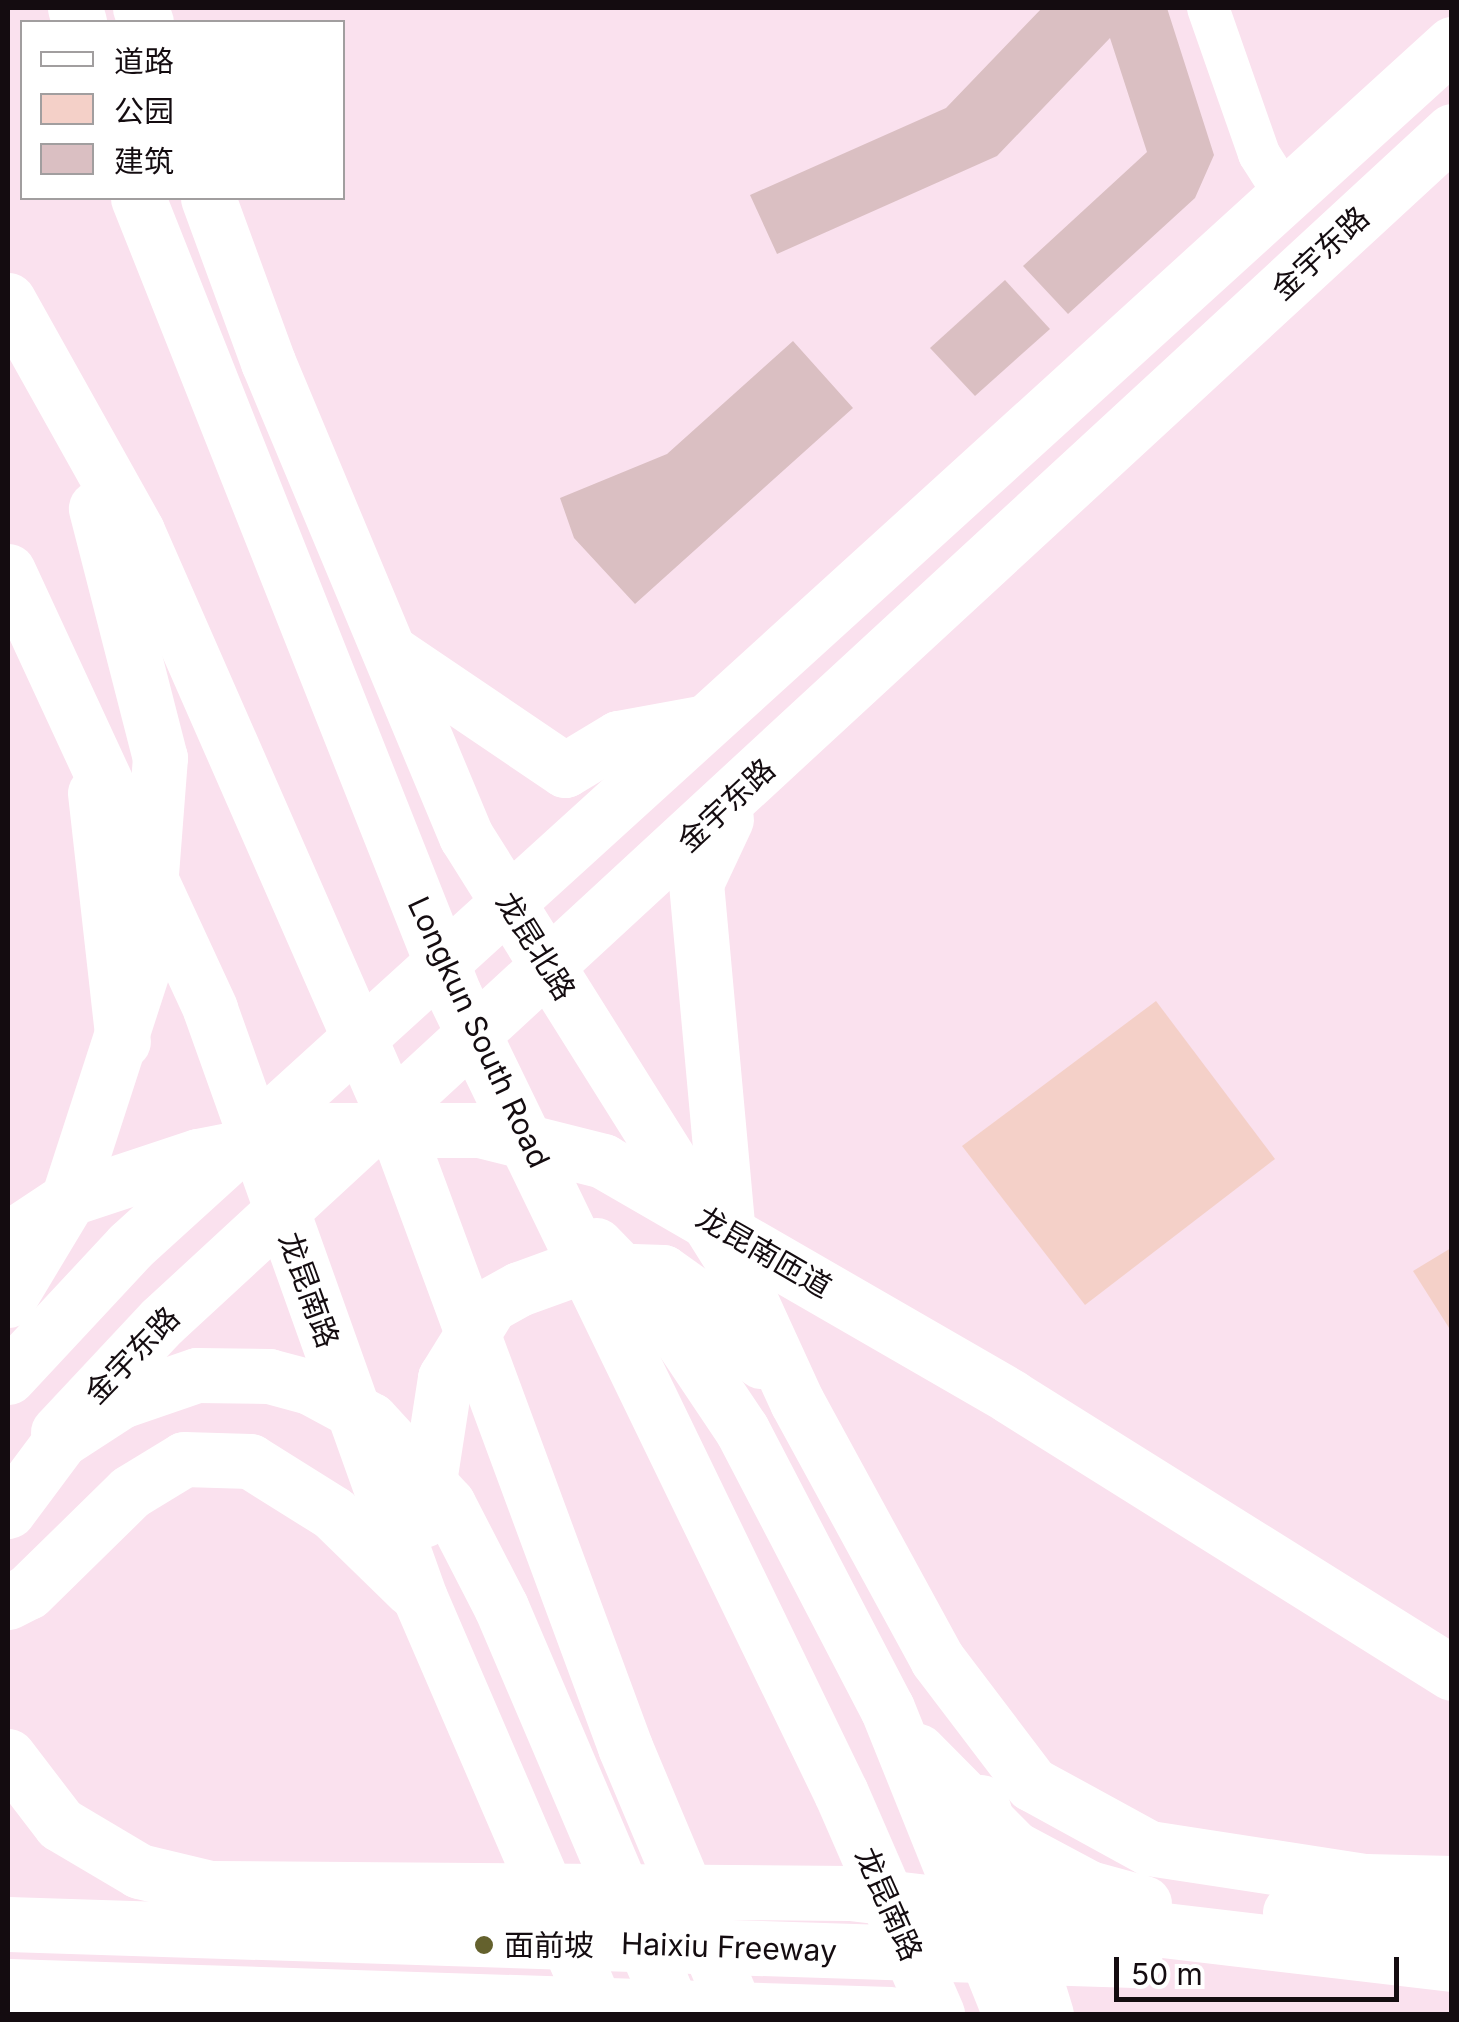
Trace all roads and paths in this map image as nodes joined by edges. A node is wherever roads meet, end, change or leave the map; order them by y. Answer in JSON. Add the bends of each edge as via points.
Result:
{"nodes":[{"id":1,"x":1208,"y":8,"type":"edge"},
{"id":2,"x":1452,"y":44,"type":"edge"},
{"id":3,"x":1452,"y":131,"type":"edge"},
{"id":4,"x":1285,"y":195,"type":"junction"},
{"id":5,"x":139,"y":200,"type":"edge"},
{"id":6,"x":209,"y":200,"type":"edge"},
{"id":7,"x":8,"y":300,"type":"edge"},
{"id":8,"x":69,"y":408,"type":"junction"},
{"id":9,"x":8,"y":570,"type":"edge"},
{"id":10,"x":394,"y":654,"type":"junction"},
{"id":11,"x":706,"y":722,"type":"junction"},
{"id":12,"x":89,"y":741,"type":"junction"},
{"id":13,"x":738,"y":793,"type":"junction"},
{"id":14,"x":509,"y":901,"type":"junction"},
{"id":15,"x":551,"y":969,"type":"junction"},
{"id":16,"x":252,"y":1135,"type":"junction"},
{"id":17,"x":281,"y":1213,"type":"junction"},
{"id":18,"x":566,"y":1214,"type":"junction"},
{"id":19,"x":8,"y":1238,"type":"edge"},
{"id":20,"x":730,"y":1258,"type":"junction"},
{"id":21,"x":8,"y":1300,"type":"edge"},
{"id":22,"x":21,"y":1363,"type":"edge"},
{"id":23,"x":797,"y":1402,"type":"junction"},
{"id":24,"x":8,"y":1485,"type":"edge"},
{"id":25,"x":8,"y":1511,"type":"edge"},
{"id":26,"x":420,"y":1598,"type":"junction"},
{"id":27,"x":8,"y":1602,"type":"edge"},
{"id":28,"x":937,"y":1659,"type":"junction"},
{"id":29,"x":1452,"y":1673,"type":"edge"},
{"id":30,"x":887,"y":1708,"type":"junction"},
{"id":31,"x":8,"y":1756,"type":"edge"},
{"id":32,"x":840,"y":1793,"type":"joint"},
{"id":33,"x":1452,"y":1883,"type":"edge"},
{"id":34,"x":1452,"y":1919,"type":"edge"},
{"id":35,"x":8,"y":1924,"type":"edge"},
{"id":36,"x":1452,"y":1967,"type":"edge"},
{"id":37,"x":8,"y":1986,"type":"edge"},
{"id":38,"x":588,"y":2009,"type":"edge"},
{"id":39,"x":150,"y":2014,"type":"edge"},
{"id":40,"x":675,"y":2014,"type":"edge"},
{"id":41,"x":738,"y":2014,"type":"edge"},
{"id":42,"x":891,"y":2014,"type":"edge"},
{"id":43,"x":937,"y":2014,"type":"edge"},
{"id":44,"x":1010,"y":2014,"type":"edge"},
{"id":45,"x":1046,"y":2014,"type":"edge"}],
"edges":[{"from":1,"to":4,"type":"street","via":[[1258,154]]},
{"from":2,"to":4,"type":"main road"},
{"from":3,"to":13,"type":"main road","name":"金宇东路"},
{"from":4,"to":11,"type":"main road"},
{"from":5,"to":18,"type":"main road","name":"Longkun South Road","via":[[244,482],[454,994]]},
{"from":6,"to":10,"type":"main road","name":"龙昆北路","via":[[268,362]]},
{"from":7,"to":8,"type":"main road"},
{"from":8,"to":21,"type":"main road","via":[[160,758],[144,964],[67,1202]]},
{"from":8,"to":41,"type":"main road","via":[[137,530],[386,1097],[625,1747]]},
{"from":9,"to":12,"type":"main road","name":"龙昆南路"},
{"from":10,"to":11,"type":"main road","via":[[565,770],[618,738]]},
{"from":10,"to":14,"type":"main road","name":"龙昆北路","via":[[466,836]]},
{"from":11,"to":14,"type":"main road"},
{"from":12,"to":16,"type":"main road","name":"龙昆南路","via":[[210,1009]]},
{"from":12,"to":22,"type":"main road","via":[[126,1065],[80,1112]]},
{"from":13,"to":15,"type":"main road","name":"金宇东路"},
{"from":13,"to":20,"type":"main road","via":[[696,883]]},
{"from":14,"to":15,"type":"main road","name":"龙昆北路"},
{"from":14,"to":16,"type":"main road"},
{"from":15,"to":17,"type":"main road","name":"金宇东路"},
{"from":15,"to":20,"type":"main road","name":"龙昆北路"},
{"from":16,"to":17,"type":"main road","name":"龙昆南路"},
{"from":16,"to":22,"type":"main road"},
{"from":17,"to":24,"type":"main road","name":"金宇东路","via":[[162,1321]]},
{"from":17,"to":26,"type":"main road","name":"龙昆南路"},
{"from":18,"to":30,"type":"main road","via":[[667,1318],[742,1430]]},
{"from":18,"to":32,"type":"main road","name":"Longkun South Road"},
{"from":19,"to":29,"type":"main road","name":"龙昆南匝道","via":[[86,1192],[198,1156],[332,1130],[480,1130],[603,1161],[1011,1397]]},
{"from":20,"to":23,"type":"main road","name":"龙昆北路"},
{"from":23,"to":26,"type":"main road","via":[[716,1310],[663,1272],[574,1269],[519,1289],[490,1305],[445,1378],[424,1499]]},
{"from":23,"to":28,"type":"main road","name":"龙昆北路"},
{"from":25,"to":40,"type":"main road","via":[[61,1440],[121,1400],[197,1374],[269,1376],[310,1387],[392,1436],[448,1504],[502,1608]]},
{"from":26,"to":27,"type":"main road","via":[[333,1512],[250,1461],[184,1460],[130,1492],[28,1592]]},
{"from":26,"to":38,"type":"main road","name":"龙昆南路"},
{"from":28,"to":33,"type":"main road","via":[[1032,1784],[1149,1848],[1365,1881]]},
{"from":28,"to":45,"type":"main road"},
{"from":30,"to":34,"type":"main road","via":[[975,1815],[1060,1875],[1139,1903]]},
{"from":30,"to":44,"type":"main road"},
{"from":31,"to":36,"type":"main road","via":[[60,1824],[139,1871],[210,1888],[850,1893]]},
{"from":32,"to":43,"type":"main road","name":"龙昆南路"},
{"from":35,"to":36,"type":"main road","name":"Haixiu Freeway"},
{"from":35,"to":39,"type":"main road","via":[[18,1942]]},
{"from":37,"to":42,"type":"main road","name":"Haixiu Freeway"}]}
